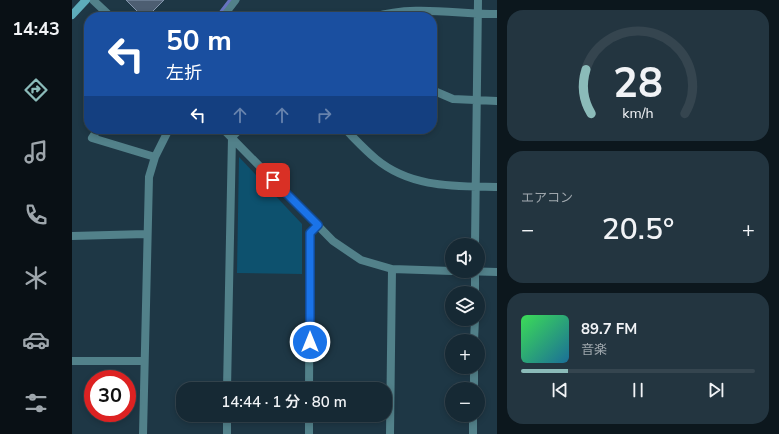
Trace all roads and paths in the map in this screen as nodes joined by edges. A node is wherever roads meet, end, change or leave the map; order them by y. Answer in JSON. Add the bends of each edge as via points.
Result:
{"nodes":[{"id":1,"x":86,"y":0,"type":"edge"},
{"id":2,"x":93,"y":0,"type":"edge"},
{"id":3,"x":236,"y":0,"type":"edge"},
{"id":4,"x":478,"y":0,"type":"edge"},
{"id":5,"x":106,"y":12,"type":"edge"},
{"id":6,"x":227,"y":12,"type":"edge"},
{"id":7,"x":404,"y":12,"type":"edge"},
{"id":8,"x":436,"y":12,"type":"edge"},
{"id":9,"x":437,"y":12,"type":"edge"},
{"id":10,"x":478,"y":14,"type":"junction"},
{"id":11,"x":497,"y":14,"type":"edge"},
{"id":12,"x":72,"y":15,"type":"edge"},
{"id":13,"x":437,"y":92,"type":"edge"},
{"id":14,"x":477,"y":100,"type":"junction"},
{"id":15,"x":497,"y":101,"type":"edge"},
{"id":16,"x":95,"y":134,"type":"edge"},
{"id":17,"x":166,"y":134,"type":"edge"},
{"id":18,"x":229,"y":134,"type":"edge"},
{"id":19,"x":235,"y":134,"type":"edge"},
{"id":20,"x":350,"y":134,"type":"edge"},
{"id":21,"x":232,"y":137,"type":"junction"},
{"id":22,"x":155,"y":157,"type":"junction"},
{"id":23,"x":477,"y":186,"type":"junction"},
{"id":24,"x":497,"y":187,"type":"edge"},
{"id":25,"x":318,"y":225,"type":"junction"},
{"id":26,"x":146,"y":234,"type":"junction"},
{"id":27,"x":72,"y":236,"type":"edge"},
{"id":28,"x":475,"y":238,"type":"edge"},
{"id":29,"x":392,"y":269,"type":"junction"},
{"id":30,"x":445,"y":271,"type":"edge"},
{"id":31,"x":485,"y":271,"type":"edge"},
{"id":32,"x":497,"y":272,"type":"edge"},
{"id":33,"x":72,"y":361,"type":"edge"},
{"id":34,"x":144,"y":361,"type":"junction"},
{"id":35,"x":227,"y":382,"type":"edge"},
{"id":36,"x":309,"y":382,"type":"edge"},
{"id":37,"x":227,"y":422,"type":"edge"},
{"id":38,"x":309,"y":422,"type":"edge"},
{"id":39,"x":473,"y":422,"type":"edge"},
{"id":40,"x":143,"y":434,"type":"edge"},
{"id":41,"x":226,"y":434,"type":"edge"},
{"id":42,"x":309,"y":434,"type":"edge"},
{"id":43,"x":390,"y":434,"type":"edge"},
{"id":44,"x":473,"y":434,"type":"edge"}],
"edges":[{"from":1,"to":12,"type":"street"},
{"from":2,"to":5,"type":"street"},
{"from":3,"to":6,"type":"lane"},
{"from":4,"to":10,"type":"street"},
{"from":7,"to":8,"type":"street"},
{"from":9,"to":10,"type":"street"},
{"from":10,"to":11,"type":"street"},
{"from":10,"to":14,"type":"street"},
{"from":13,"to":14,"type":"street","via":[[453,99]]},
{"from":14,"to":15,"type":"street"},
{"from":14,"to":23,"type":"street"},
{"from":16,"to":22,"type":"street","via":[[92,138]]},
{"from":17,"to":22,"type":"street"},
{"from":18,"to":21,"type":"street"},
{"from":19,"to":21,"type":"street"},
{"from":20,"to":23,"type":"street","via":[[376,159],[395,172],[414,180],[434,185]]},
{"from":21,"to":25,"type":"street"},
{"from":21,"to":35,"type":"street"},
{"from":22,"to":26,"type":"street","via":[[149,177]]},
{"from":23,"to":24,"type":"street"},
{"from":23,"to":28,"type":"street"},
{"from":25,"to":29,"type":"street","via":[[333,242],[361,260]]},
{"from":25,"to":36,"type":"street","via":[[310,233]]},
{"from":26,"to":27,"type":"street"},
{"from":26,"to":34,"type":"street"},
{"from":29,"to":30,"type":"street"},
{"from":29,"to":43,"type":"street"},
{"from":31,"to":32,"type":"street"},
{"from":33,"to":34,"type":"street"},
{"from":34,"to":40,"type":"street"},
{"from":37,"to":41,"type":"street"},
{"from":38,"to":42,"type":"street"},
{"from":39,"to":44,"type":"street"}]}
